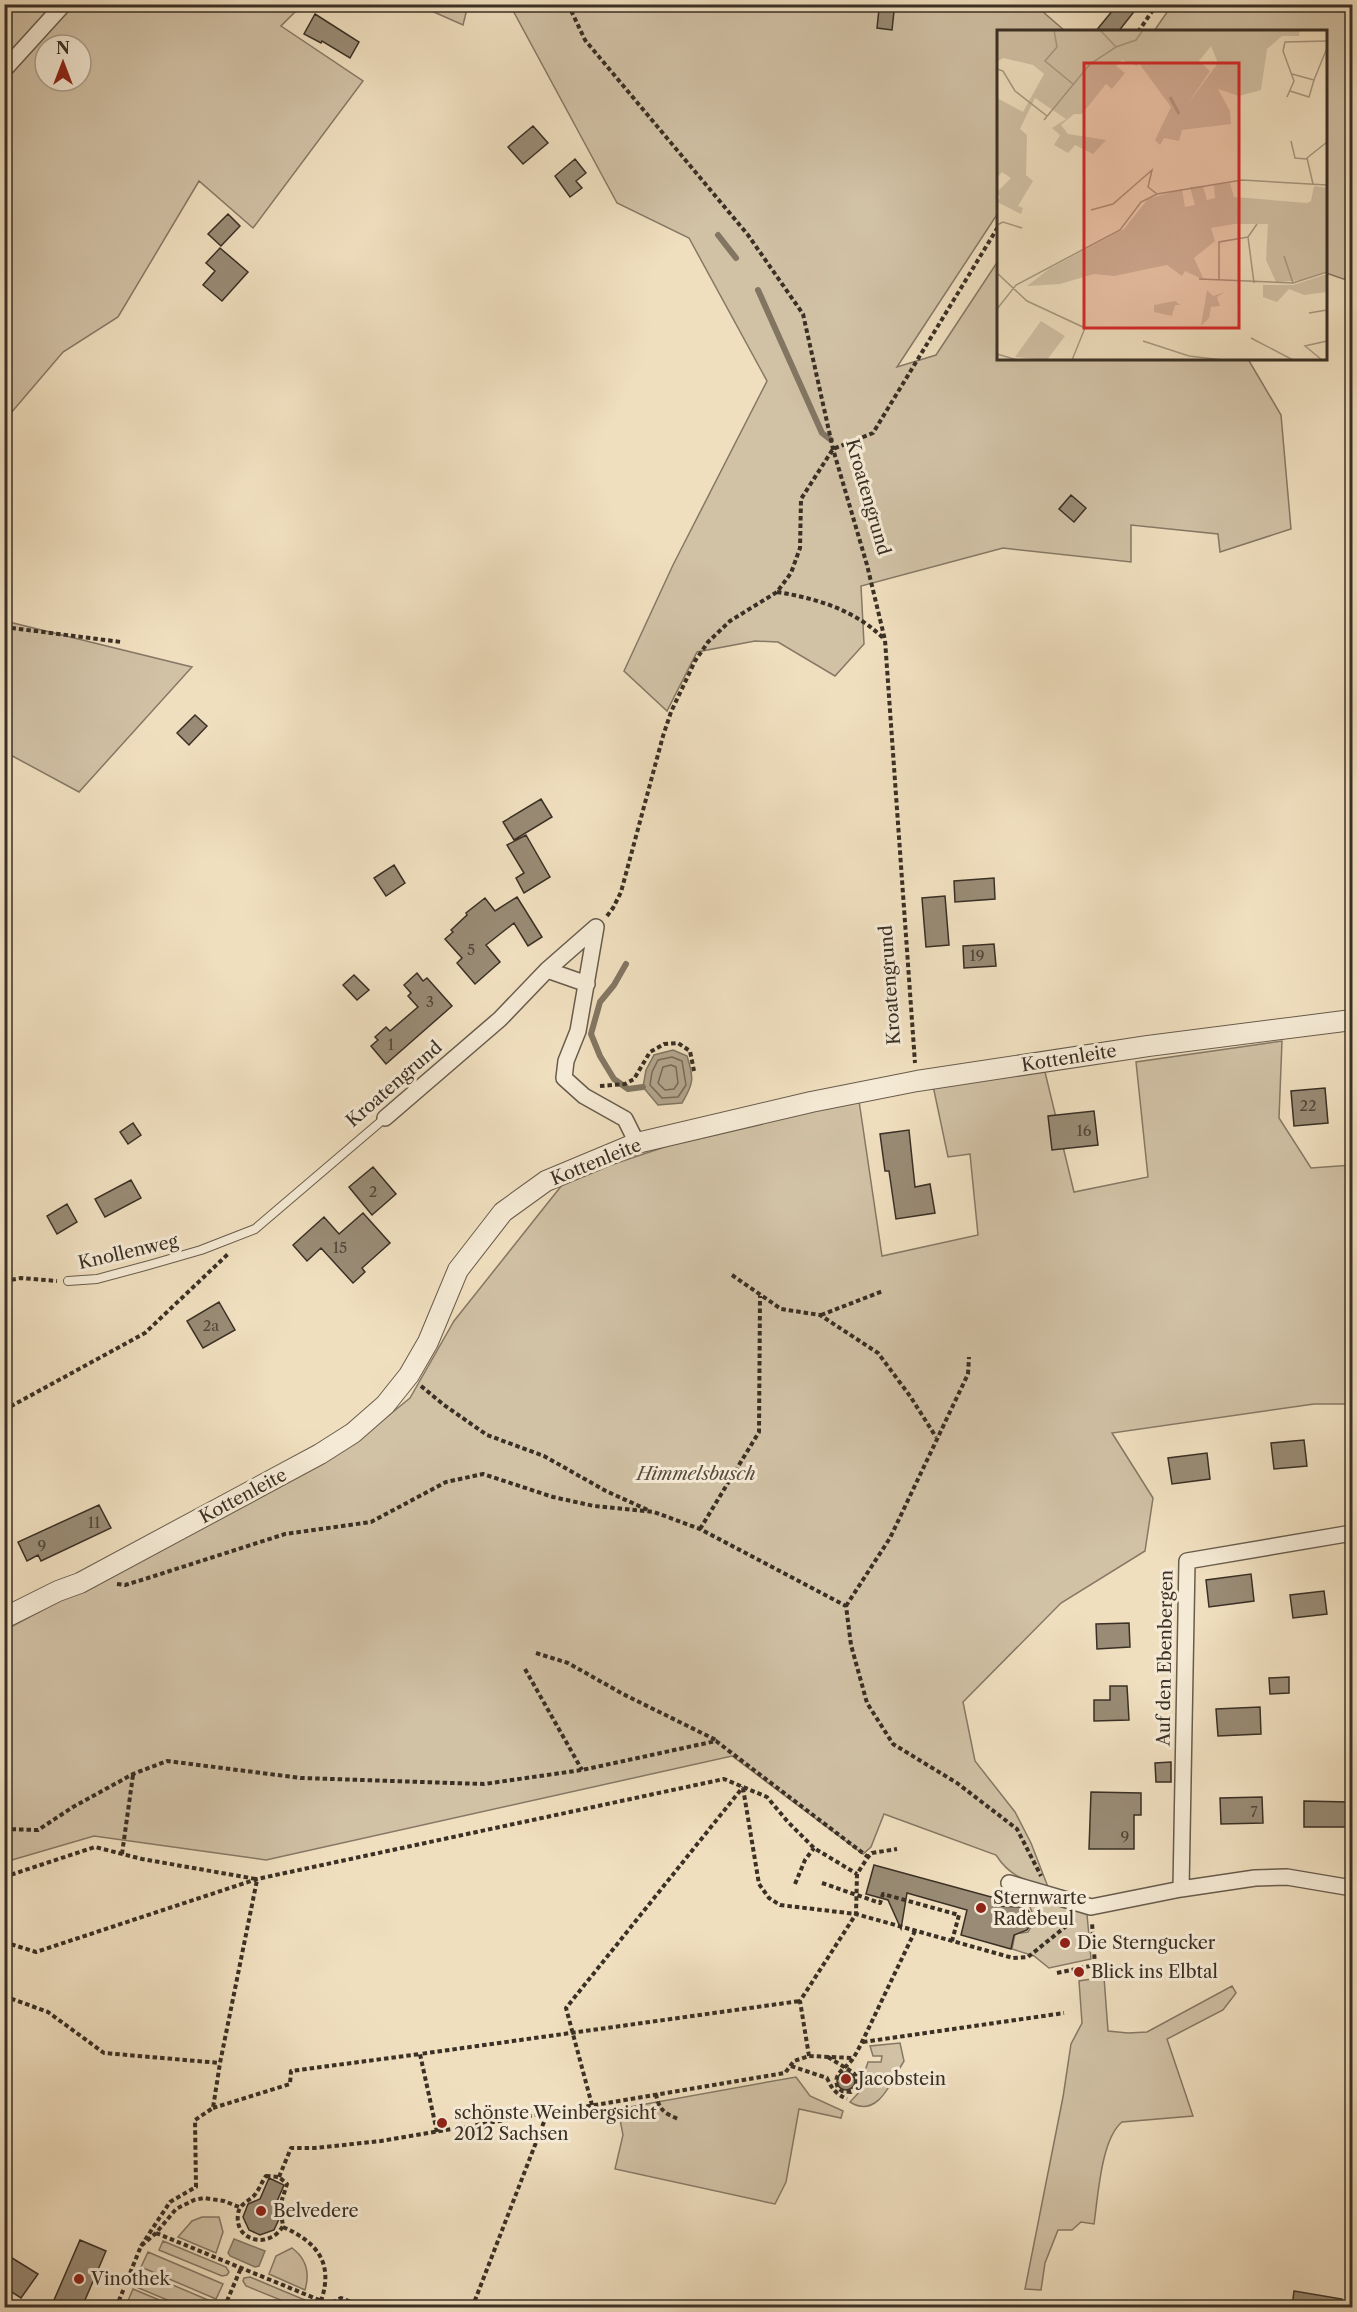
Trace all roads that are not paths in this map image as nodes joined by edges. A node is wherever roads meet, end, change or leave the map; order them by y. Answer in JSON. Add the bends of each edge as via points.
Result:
{"nodes":[{"id":1,"x":64,"y":4,"type":"edge"},
{"id":2,"x":4,"y":70,"type":"edge"},
{"id":3,"x":547,"y":970,"type":"junction"},
{"id":4,"x":587,"y":984,"type":"junction"},
{"id":5,"x":1353,"y":1020,"type":"edge"},
{"id":6,"x":384,"y":1118,"type":"joint"},
{"id":7,"x":637,"y":1143,"type":"junction"},
{"id":8,"x":255,"y":1228,"type":"joint"},
{"id":9,"x":68,"y":1281,"type":"road end"},
{"id":10,"x":1353,"y":1533,"type":"edge"},
{"id":11,"x":4,"y":1618,"type":"edge"},
{"id":12,"x":1009,"y":1883,"type":"dead end"},
{"id":13,"x":1353,"y":1888,"type":"edge"},
{"id":14,"x":1181,"y":1889,"type":"junction"}],
"edges":[{"from":1,"to":2,"type":"street"},
{"from":3,"to":4,"type":"street"},
{"from":3,"to":4,"type":"street","name":"Kroatengrund","via":[[596,927]]},
{"from":3,"to":6,"type":"street","name":"Kroatengrund","via":[[500,1019]]},
{"from":4,"to":7,"type":"street","via":[[564,1078],[584,1096],[625,1119]]},
{"from":5,"to":7,"type":"street","name":"Kottenleite","via":[[1148,1046],[917,1082]]},
{"from":6,"to":8,"type":"lane","name":"Kroatengrund"},
{"from":7,"to":11,"type":"street","name":"Kottenleite","via":[[546,1181],[503,1212],[458,1270],[428,1342],[409,1375],[385,1406],[353,1433],[80,1583]]},
{"from":8,"to":9,"type":"lane","name":"Knollenweg","via":[[201,1250],[97,1279]]},
{"from":10,"to":14,"type":"street","name":"Auf den Ebenbergen","via":[[1187,1561]]},
{"from":12,"to":14,"type":"street","via":[[1091,1907]]},
{"from":13,"to":14,"type":"street","via":[[1287,1878],[1255,1878]]}]}
